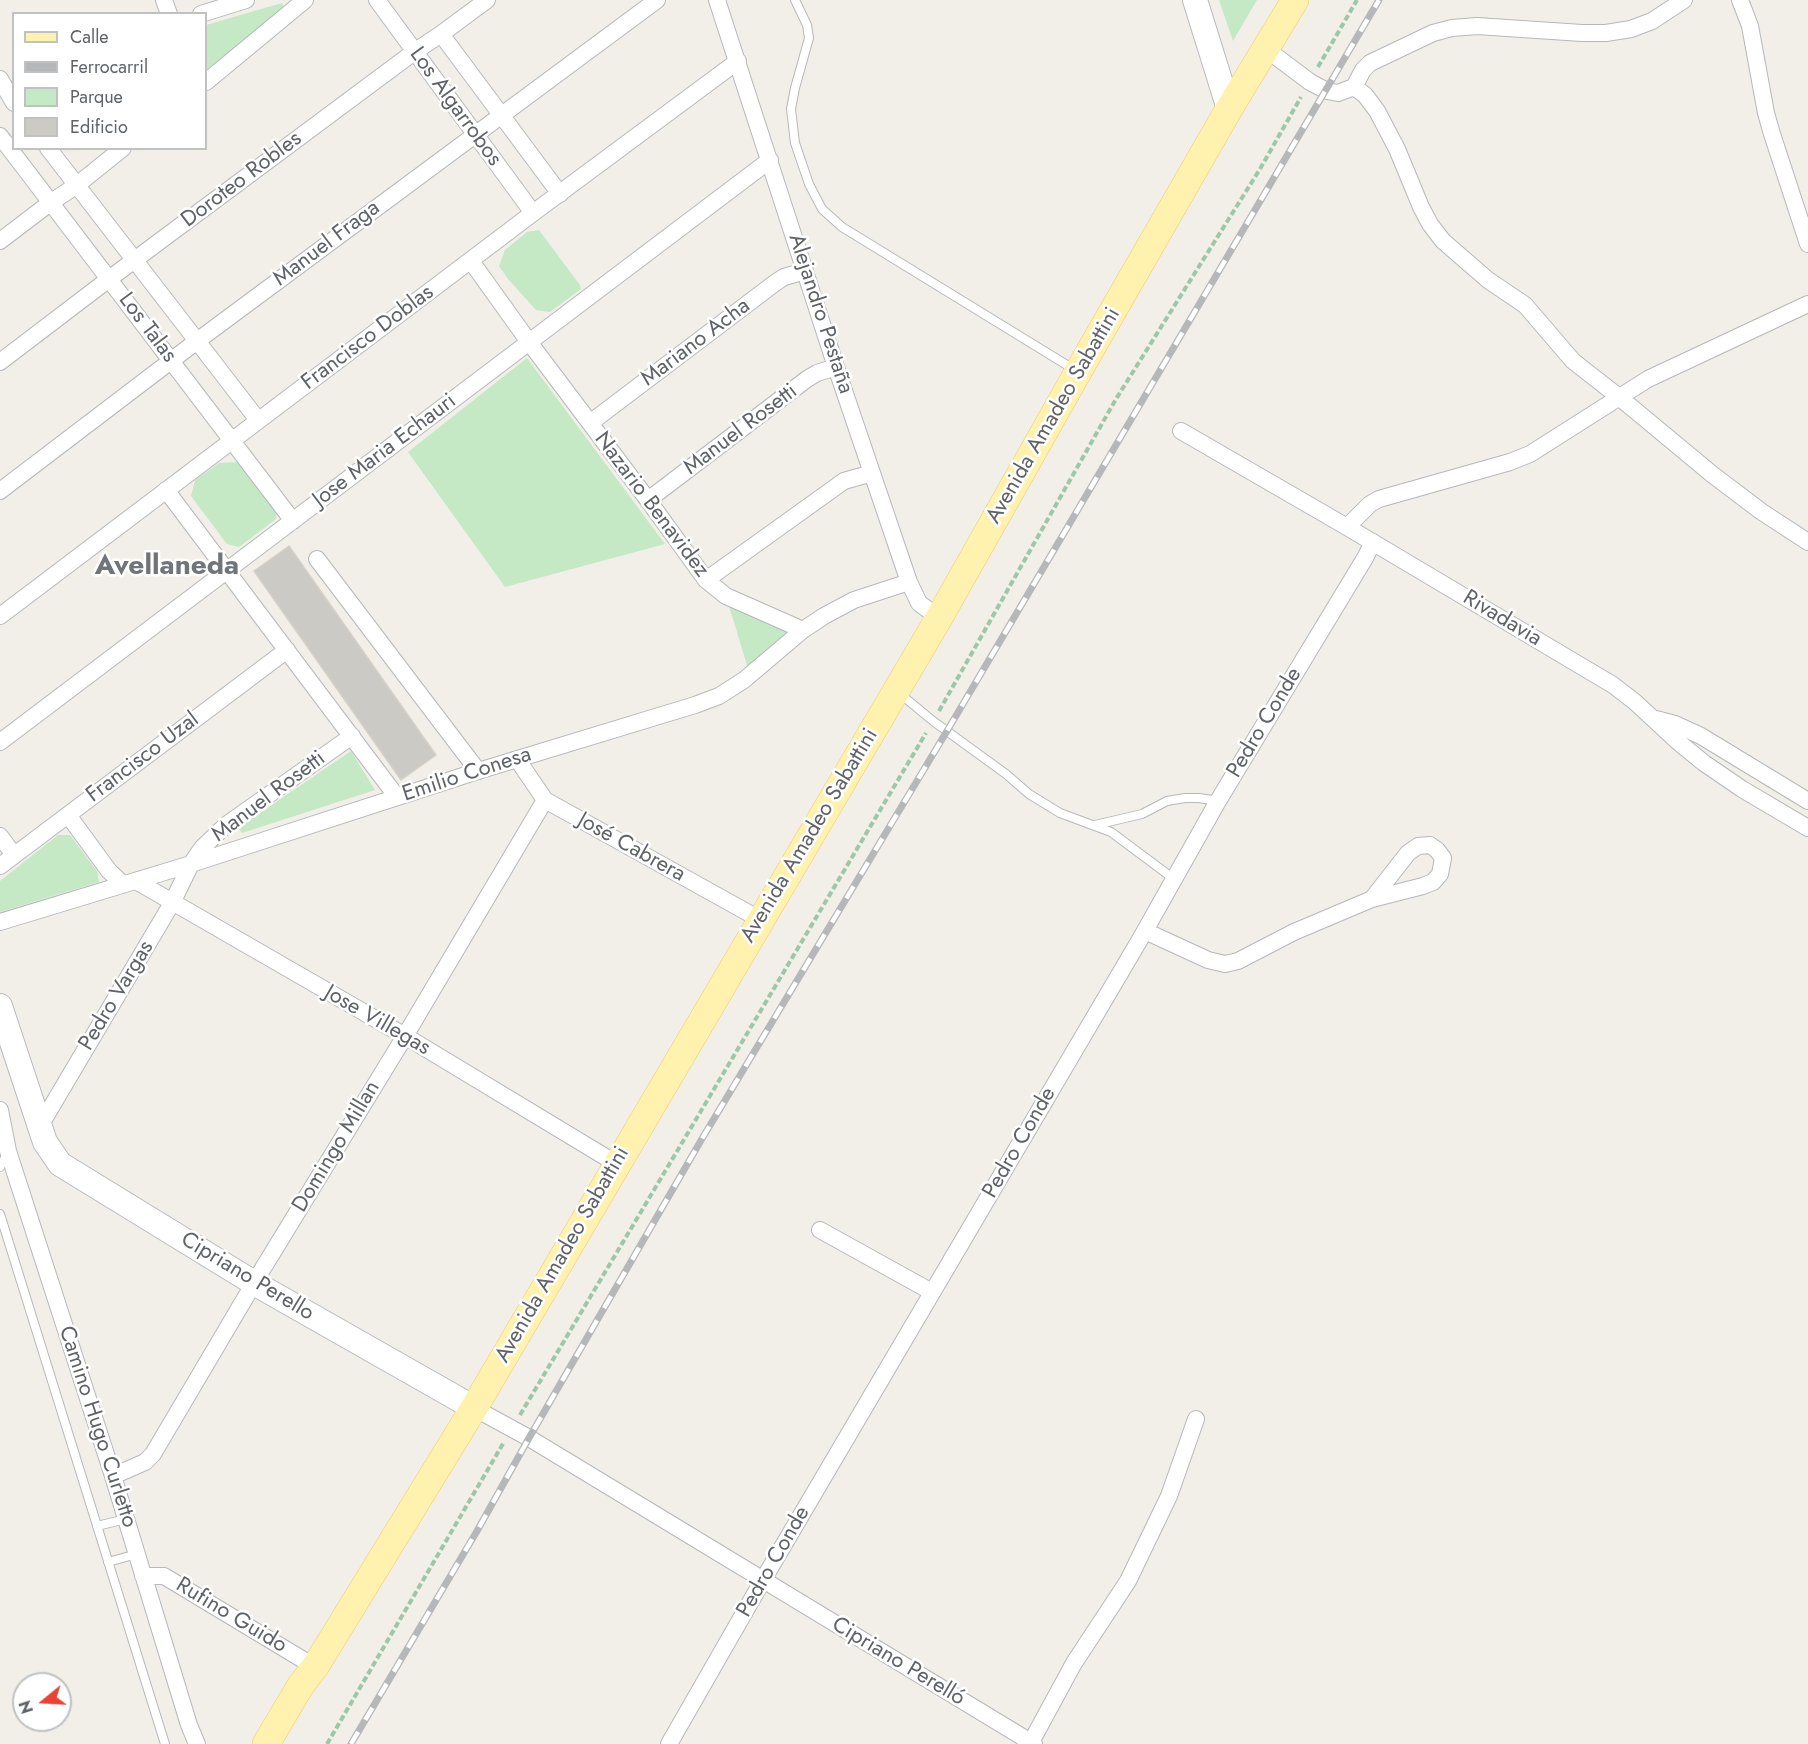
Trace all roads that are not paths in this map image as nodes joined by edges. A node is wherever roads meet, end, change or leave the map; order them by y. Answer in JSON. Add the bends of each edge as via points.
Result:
{"nodes":[{"id":1,"x":246,"y":0,"type":"edge"},
{"id":2,"x":305,"y":0,"type":"edge"},
{"id":3,"x":377,"y":0,"type":"edge"},
{"id":4,"x":487,"y":0,"type":"edge"},
{"id":5,"x":657,"y":0,"type":"edge"},
{"id":6,"x":717,"y":0,"type":"edge"},
{"id":7,"x":795,"y":0,"type":"edge"},
{"id":8,"x":1195,"y":0,"type":"edge"},
{"id":9,"x":1295,"y":0,"type":"edge"},
{"id":10,"x":1684,"y":0,"type":"edge"},
{"id":11,"x":1740,"y":0,"type":"edge"},
{"id":12,"x":207,"y":12,"type":"edge"},
{"id":13,"x":441,"y":34,"type":"junction"},
{"id":14,"x":1266,"y":49,"type":"junction"},
{"id":15,"x":414,"y":52,"type":"junction"},
{"id":16,"x":738,"y":62,"type":"junction"},
{"id":17,"x":0,"y":78,"type":"edge"},
{"id":18,"x":207,"y":81,"type":"edge"},
{"id":19,"x":1354,"y":87,"type":"junction"},
{"id":20,"x":8,"y":105,"type":"edge"},
{"id":21,"x":1229,"y":109,"type":"junction"},
{"id":22,"x":500,"y":115,"type":"junction"},
{"id":23,"x":474,"y":134,"type":"junction"},
{"id":24,"x":0,"y":136,"type":"edge"},
{"id":25,"x":50,"y":150,"type":"edge"},
{"id":26,"x":121,"y":150,"type":"edge"},
{"id":27,"x":770,"y":160,"type":"junction"},
{"id":28,"x":77,"y":185,"type":"junction"},
{"id":29,"x":560,"y":194,"type":"junction"},
{"id":30,"x":50,"y":203,"type":"junction"},
{"id":31,"x":533,"y":213,"type":"junction"},
{"id":32,"x":1807,"y":237,"type":"edge"},
{"id":33,"x":0,"y":241,"type":"edge"},
{"id":34,"x":135,"y":260,"type":"junction"},
{"id":35,"x":471,"y":261,"type":"junction"},
{"id":36,"x":805,"y":271,"type":"junction"},
{"id":37,"x":109,"y":279,"type":"junction"},
{"id":38,"x":1808,"y":304,"type":"edge"},
{"id":39,"x":197,"y":341,"type":"junction"},
{"id":40,"x":529,"y":342,"type":"junction"},
{"id":41,"x":171,"y":360,"type":"junction"},
{"id":42,"x":0,"y":362,"type":"edge"},
{"id":43,"x":836,"y":367,"type":"junction"},
{"id":44,"x":1078,"y":372,"type":"junction"},
{"id":45,"x":1619,"y":397,"type":"junction"},
{"id":46,"x":258,"y":420,"type":"junction"},
{"id":47,"x":590,"y":423,"type":"junction"},
{"id":48,"x":1181,"y":431,"type":"dead end"},
{"id":49,"x":233,"y":441,"type":"junction"},
{"id":50,"x":872,"y":473,"type":"junction"},
{"id":51,"x":166,"y":490,"type":"junction"},
{"id":52,"x":0,"y":491,"type":"edge"},
{"id":53,"x":648,"y":500,"type":"junction"},
{"id":54,"x":293,"y":521,"type":"junction"},
{"id":55,"x":1347,"y":527,"type":"junction"},
{"id":56,"x":1373,"y":542,"type":"junction"},
{"id":57,"x":1808,"y":542,"type":"edge"},
{"id":58,"x":317,"y":559,"type":"dead end"},
{"id":59,"x":227,"y":571,"type":"junction"},
{"id":60,"x":706,"y":580,"type":"junction"},
{"id":61,"x":909,"y":582,"type":"junction"},
{"id":62,"x":0,"y":616,"type":"edge"},
{"id":63,"x":939,"y":618,"type":"junction"},
{"id":64,"x":803,"y":630,"type":"junction"},
{"id":65,"x":286,"y":650,"type":"junction"},
{"id":66,"x":896,"y":690,"type":"junction"},
{"id":67,"x":1653,"y":719,"type":"junction"},
{"id":68,"x":352,"y":736,"type":"junction"},
{"id":69,"x":0,"y":742,"type":"edge"},
{"id":70,"x":517,"y":759,"type":"junction"},
{"id":71,"x":478,"y":771,"type":"junction"},
{"id":72,"x":397,"y":797,"type":"junction"},
{"id":73,"x":545,"y":800,"type":"junction"},
{"id":74,"x":1218,"y":801,"type":"junction"},
{"id":75,"x":1808,"y":801,"type":"edge"},
{"id":76,"x":68,"y":815,"type":"junction"},
{"id":77,"x":1095,"y":825,"type":"junction"},
{"id":78,"x":1808,"y":828,"type":"edge"},
{"id":79,"x":0,"y":836,"type":"edge"},
{"id":80,"x":14,"y":855,"type":"junction"},
{"id":81,"x":191,"y":864,"type":"junction"},
{"id":82,"x":0,"y":866,"type":"edge"},
{"id":83,"x":1174,"y":879,"type":"junction"},
{"id":84,"x":129,"y":883,"type":"junction"},
{"id":85,"x":1372,"y":898,"type":"dead end"},
{"id":86,"x":172,"y":903,"type":"junction"},
{"id":87,"x":761,"y":920,"type":"junction"},
{"id":88,"x":0,"y":922,"type":"edge"},
{"id":89,"x":1145,"y":931,"type":"junction"},
{"id":90,"x":1,"y":1014,"type":"edge"},
{"id":91,"x":405,"y":1036,"type":"junction"},
{"id":92,"x":0,"y":1110,"type":"edge"},
{"id":93,"x":40,"y":1126,"type":"junction"},
{"id":94,"x":8,"y":1151,"type":"junction"},
{"id":95,"x":617,"y":1164,"type":"junction"},
{"id":96,"x":0,"y":1167,"type":"edge"},
{"id":97,"x":0,"y":1214,"type":"edge"},
{"id":98,"x":820,"y":1230,"type":"dead end"},
{"id":99,"x":254,"y":1283,"type":"junction"},
{"id":100,"x":932,"y":1292,"type":"junction"},
{"id":101,"x":474,"y":1408,"type":"junction"},
{"id":102,"x":1196,"y":1419,"type":"dead end"},
{"id":103,"x":113,"y":1476,"type":"junction"},
{"id":104,"x":126,"y":1519,"type":"junction"},
{"id":105,"x":97,"y":1526,"type":"junction"},
{"id":106,"x":137,"y":1554,"type":"junction"},
{"id":107,"x":108,"y":1562,"type":"junction"},
{"id":108,"x":143,"y":1576,"type":"junction"},
{"id":109,"x":763,"y":1580,"type":"junction"},
{"id":110,"x":315,"y":1667,"type":"junction"},
{"id":111,"x":165,"y":1744,"type":"edge"},
{"id":112,"x":197,"y":1744,"type":"edge"},
{"id":113,"x":266,"y":1744,"type":"edge"},
{"id":114,"x":286,"y":1744,"type":"edge"},
{"id":115,"x":669,"y":1744,"type":"edge"},
{"id":116,"x":1031,"y":1744,"type":"edge"}],
"edges":[{"from":1,"to":12,"type":"street"},
{"from":2,"to":18,"type":"street"},
{"from":3,"to":15,"type":"street","name":"Los Algarrobos"},
{"from":4,"to":13,"type":"street","name":"Doroteo Robles"},
{"from":5,"to":22,"type":"street","name":"Manuel Fraga"},
{"from":6,"to":16,"type":"street","name":"Alejandro Pestaña"},
{"from":7,"to":44,"type":"lane","via":[[809,38],[791,110],[795,143],[822,209],[842,227]]},
{"from":8,"to":21,"type":"main road"},
{"from":9,"to":14,"type":"main road","name":"Avenida Amadeo Sabattini"},
{"from":10,"to":19,"type":"street","via":[[1652,21],[1605,33],[1477,26],[1433,33],[1371,63],[1362,70]]},
{"from":11,"to":32,"type":"street","via":[[1750,26],[1769,124]]},
{"from":13,"to":15,"type":"street","name":"Doroteo Robles"},
{"from":13,"to":22,"type":"street"},
{"from":14,"to":19,"type":"street","via":[[1327,91],[1338,93]]},
{"from":14,"to":21,"type":"main road","name":"Avenida Amadeo Sabattini"},
{"from":15,"to":23,"type":"street","name":"Los Algarrobos"},
{"from":15,"to":34,"type":"street","name":"Doroteo Robles"},
{"from":16,"to":27,"type":"street","name":"Alejandro Pestaña"},
{"from":16,"to":29,"type":"street","name":"Francisco Doblas"},
{"from":17,"to":20,"type":"street"},
{"from":19,"to":45,"type":"street","via":[[1365,94],[1377,111],[1420,207],[1443,241],[1488,280],[1525,305],[1574,362]]},
{"from":21,"to":44,"type":"main road","name":"Avenida Amadeo Sabattini"},
{"from":22,"to":23,"type":"street","name":"Manuel Fraga"},
{"from":22,"to":29,"type":"street"},
{"from":23,"to":31,"type":"street","name":"Los Algarrobos"},
{"from":23,"to":39,"type":"street","name":"Manuel Fraga"},
{"from":24,"to":30,"type":"street","name":"Los Talas"},
{"from":25,"to":28,"type":"street"},
{"from":26,"to":28,"type":"street"},
{"from":27,"to":36,"type":"street","name":"Alejandro Pestaña"},
{"from":27,"to":40,"type":"street","name":"Jose Maria Echauri"},
{"from":28,"to":30,"type":"street"},
{"from":28,"to":34,"type":"street"},
{"from":29,"to":31,"type":"street","name":"Francisco Doblas"},
{"from":30,"to":33,"type":"street"},
{"from":30,"to":37,"type":"street","name":"Los Talas"},
{"from":31,"to":35,"type":"street","name":"Francisco Doblas"},
{"from":34,"to":37,"type":"street","name":"Doroteo Robles"},
{"from":34,"to":39,"type":"street"},
{"from":35,"to":40,"type":"street"},
{"from":35,"to":46,"type":"street","name":"Francisco Doblas"},
{"from":36,"to":43,"type":"street","name":"Alejandro Pestaña"},
{"from":36,"to":47,"type":"street","name":"Mariano Acha","via":[[775,283]]},
{"from":37,"to":41,"type":"street","name":"Los Talas"},
{"from":37,"to":42,"type":"street","name":"Doroteo Robles"},
{"from":38,"to":45,"type":"street","via":[[1668,369]]},
{"from":39,"to":41,"type":"street","name":"Manuel Fraga"},
{"from":39,"to":46,"type":"street"},
{"from":40,"to":47,"type":"street","name":"Nazario Benavidez"},
{"from":40,"to":54,"type":"street","name":"Jose Maria Echauri"},
{"from":41,"to":49,"type":"street","name":"Los Talas"},
{"from":41,"to":52,"type":"street","name":"Manuel Fraga"},
{"from":43,"to":50,"type":"street","name":"Alejandro Pestaña"},
{"from":43,"to":53,"type":"street","name":"Manuel Rosetti","via":[[807,379]]},
{"from":44,"to":63,"type":"main road","name":"Avenida Amadeo Sabattini"},
{"from":45,"to":55,"type":"street","via":[[1530,454],[1379,500]]},
{"from":45,"to":57,"type":"street","via":[[1713,475]]},
{"from":46,"to":49,"type":"street","name":"Francisco Doblas"},
{"from":47,"to":53,"type":"street","name":"Nazario Benavidez"},
{"from":48,"to":55,"type":"street","name":"Rivadavia"},
{"from":49,"to":51,"type":"street","name":"Francisco Doblas"},
{"from":49,"to":54,"type":"street","name":"Los Talas"},
{"from":50,"to":60,"type":"street","via":[[844,482]]},
{"from":50,"to":61,"type":"street","name":"Alejandro Pestaña"},
{"from":51,"to":59,"type":"street"},
{"from":51,"to":62,"type":"street","name":"Francisco Doblas"},
{"from":53,"to":60,"type":"street","name":"Nazario Benavidez"},
{"from":54,"to":59,"type":"street","name":"Jose Maria Echauri"},
{"from":55,"to":56,"type":"street","name":"Rivadavia"},
{"from":56,"to":67,"type":"street","name":"Rivadavia","via":[[1613,685]]},
{"from":56,"to":74,"type":"street","name":"Pedro Conde"},
{"from":58,"to":71,"type":"street"},
{"from":59,"to":65,"type":"street"},
{"from":59,"to":69,"type":"street","name":"Jose Maria Echauri"},
{"from":60,"to":64,"type":"street","name":"Nazario Benavidez","via":[[726,596]]},
{"from":61,"to":63,"type":"street","name":"Alejandro Pestaña","via":[[919,603]]},
{"from":61,"to":64,"type":"street","name":"Emilio Conesa","via":[[854,600]]},
{"from":63,"to":66,"type":"main road","name":"Avenida Amadeo Sabattini"},
{"from":64,"to":70,"type":"street","name":"Emilio Conesa","via":[[719,696]]},
{"from":65,"to":68,"type":"street"},
{"from":65,"to":76,"type":"street","name":"Francisco Uzal"},
{"from":66,"to":77,"type":"lane","via":[[1029,794],[1060,813]]},
{"from":66,"to":87,"type":"main road","name":"Avenida Amadeo Sabattini"},
{"from":67,"to":75,"type":"street","via":[[1701,736]]},
{"from":67,"to":78,"type":"street","name":"Rivadavia","via":[[1714,770]]},
{"from":68,"to":72,"type":"street"},
{"from":68,"to":81,"type":"street","name":"Manuel Rosetti","via":[[226,825]]},
{"from":70,"to":71,"type":"street","name":"Emilio Conesa"},
{"from":70,"to":73,"type":"street","name":"José Cabrera"},
{"from":71,"to":72,"type":"street","name":"Emilio Conesa"},
{"from":72,"to":81,"type":"street","name":"Emilio Conesa"},
{"from":73,"to":87,"type":"street","name":"José Cabrera"},
{"from":73,"to":91,"type":"street","name":"Domingo Millan"},
{"from":74,"to":77,"type":"lane","via":[[1167,801],[1142,814]]},
{"from":74,"to":83,"type":"street","name":"Pedro Conde"},
{"from":76,"to":80,"type":"street","name":"Francisco Uzal"},
{"from":76,"to":84,"type":"street","name":"Jose Villegas","via":[[109,871]]},
{"from":77,"to":83,"type":"lane","via":[[1111,832]]},
{"from":79,"to":80,"type":"street"},
{"from":80,"to":82,"type":"street","name":"Francisco Uzal"},
{"from":81,"to":84,"type":"street","name":"Emilio Conesa"},
{"from":81,"to":86,"type":"street","name":"Pedro Vargas"},
{"from":83,"to":89,"type":"street","name":"Pedro Conde"},
{"from":84,"to":86,"type":"street","name":"Jose Villegas"},
{"from":84,"to":88,"type":"street","name":"Emilio Conesa"},
{"from":85,"to":89,"type":"street","via":[[1225,964]]},
{"from":86,"to":91,"type":"street","name":"Jose Villegas"},
{"from":86,"to":93,"type":"street","name":"Pedro Vargas"},
{"from":87,"to":95,"type":"main road","name":"Avenida Amadeo Sabattini"},
{"from":89,"to":100,"type":"street","name":"Pedro Conde"},
{"from":90,"to":93,"type":"main road","name":"Cipriano Perello"},
{"from":91,"to":95,"type":"street","name":"Jose Villegas"},
{"from":91,"to":99,"type":"street","name":"Domingo Millan"},
{"from":92,"to":94,"type":"street","name":"Camino Hugo Curletto"},
{"from":93,"to":99,"type":"main road","name":"Cipriano Perello","via":[[45,1142],[60,1164]]},
{"from":94,"to":96,"type":"lane"},
{"from":94,"to":103,"type":"street","name":"Camino Hugo Curletto"},
{"from":95,"to":101,"type":"main road","name":"Avenida Amadeo Sabattini"},
{"from":97,"to":105,"type":"lane"},
{"from":98,"to":100,"type":"street"},
{"from":99,"to":101,"type":"main road","name":"Cipriano Perello"},
{"from":99,"to":103,"type":"street","name":"Domingo Millan","via":[[153,1454],[146,1462]]},
{"from":100,"to":109,"type":"street","name":"Pedro Conde"},
{"from":101,"to":109,"type":"street","name":"Cipriano Perelló"},
{"from":101,"to":110,"type":"main road","name":"Avenida Amadeo Sabattini"},
{"from":102,"to":116,"type":"street","via":[[1169,1496],[1133,1571],[1074,1663]]},
{"from":103,"to":104,"type":"street","name":"Camino Hugo Curletto"},
{"from":104,"to":105,"type":"lane"},
{"from":104,"to":106,"type":"street","name":"Camino Hugo Curletto"},
{"from":105,"to":107,"type":"lane"},
{"from":106,"to":107,"type":"lane"},
{"from":106,"to":108,"type":"street","name":"Camino Hugo Curletto"},
{"from":107,"to":111,"type":"lane"},
{"from":108,"to":110,"type":"street","name":"Rufino Guido","via":[[164,1576]]},
{"from":108,"to":112,"type":"street","name":"Camino Hugo Curletto"},
{"from":109,"to":115,"type":"street","name":"Pedro Conde"},
{"from":109,"to":116,"type":"street","name":"Cipriano Perelló"},
{"from":110,"to":113,"type":"main road","name":"Avenida Amadeo Sabattini"},
{"from":110,"to":114,"type":"main road","via":[[315,1696]]}]}
